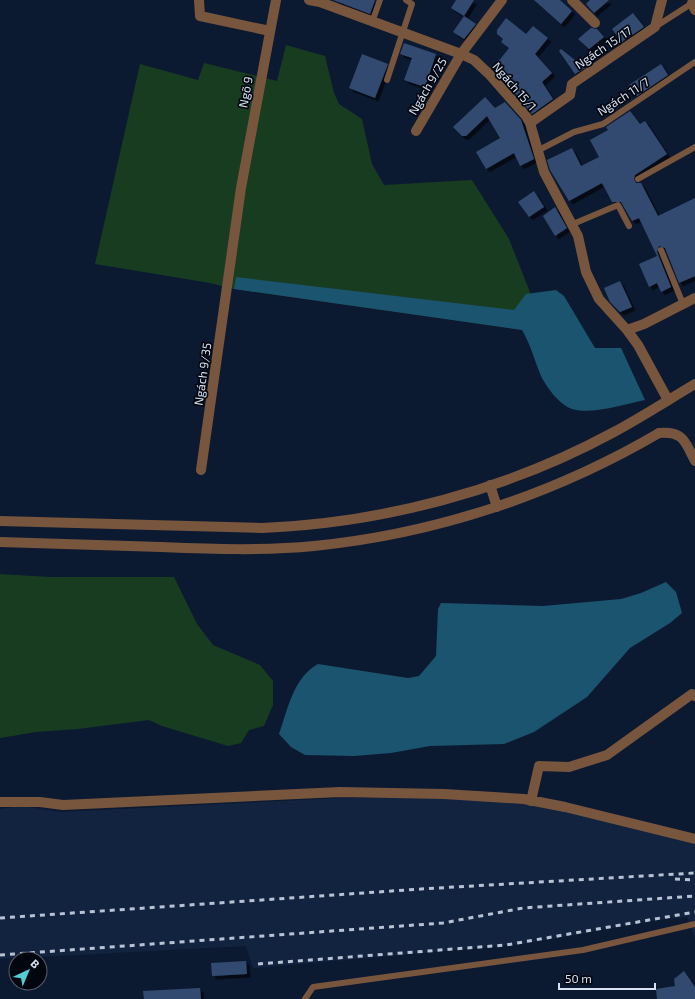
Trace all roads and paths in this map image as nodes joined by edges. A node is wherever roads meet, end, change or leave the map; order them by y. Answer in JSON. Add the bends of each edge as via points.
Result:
{"nodes":[{"id":1,"x":199,"y":0,"type":"edge"},
{"id":2,"x":276,"y":0,"type":"edge"},
{"id":3,"x":309,"y":0,"type":"edge"},
{"id":4,"x":380,"y":0,"type":"edge"},
{"id":5,"x":406,"y":0,"type":"edge"},
{"id":6,"x":502,"y":0,"type":"edge"},
{"id":7,"x":572,"y":0,"type":"edge"},
{"id":8,"x":662,"y":0,"type":"edge"},
{"id":9,"x":320,"y":1,"type":"edge"},
{"id":10,"x":694,"y":5,"type":"edge"},
{"id":11,"x":372,"y":22,"type":"junction"},
{"id":12,"x":595,"y":23,"type":"dead end"},
{"id":13,"x":655,"y":27,"type":"junction"},
{"id":14,"x":270,"y":31,"type":"junction"},
{"id":15,"x":403,"y":34,"type":"junction"},
{"id":16,"x":461,"y":54,"type":"junction"},
{"id":17,"x":695,"y":62,"type":"edge"},
{"id":18,"x":387,"y":80,"type":"dead end"},
{"id":19,"x":530,"y":123,"type":"junction"},
{"id":20,"x":416,"y":131,"type":"dead end"},
{"id":21,"x":695,"y":147,"type":"edge"},
{"id":22,"x":537,"y":151,"type":"junction"},
{"id":23,"x":638,"y":179,"type":"dead end"},
{"id":24,"x":573,"y":224,"type":"junction"},
{"id":25,"x":629,"y":226,"type":"dead end"},
{"id":26,"x":661,"y":250,"type":"dead end"},
{"id":27,"x":228,"y":283,"type":"joint"},
{"id":28,"x":695,"y":298,"type":"edge"},
{"id":29,"x":683,"y":304,"type":"junction"},
{"id":30,"x":627,"y":330,"type":"junction"},
{"id":31,"x":695,"y":384,"type":"edge"},
{"id":32,"x":668,"y":400,"type":"junction"},
{"id":33,"x":695,"y":461,"type":"edge"},
{"id":34,"x":201,"y":470,"type":"dead end"},
{"id":35,"x":490,"y":486,"type":"junction"},
{"id":36,"x":497,"y":507,"type":"junction"},
{"id":37,"x":0,"y":521,"type":"edge"},
{"id":38,"x":0,"y":542,"type":"edge"},
{"id":39,"x":695,"y":696,"type":"edge"},
{"id":40,"x":531,"y":801,"type":"junction"},
{"id":41,"x":0,"y":802,"type":"edge"},
{"id":42,"x":695,"y":839,"type":"edge"},
{"id":43,"x":695,"y":924,"type":"edge"},
{"id":44,"x":305,"y":999,"type":"edge"}],
"edges":[{"from":1,"to":14,"type":"street","via":[[200,16]]},
{"from":2,"to":14,"type":"street","name":"Ngõ 9"},
{"from":3,"to":9,"type":"street","name":"Ngách 15/1"},
{"from":4,"to":11,"type":"lane"},
{"from":5,"to":15,"type":"lane","via":[[412,4]]},
{"from":6,"to":16,"type":"street","name":"Ngách 9/25"},
{"from":7,"to":12,"type":"street"},
{"from":8,"to":13,"type":"street"},
{"from":9,"to":11,"type":"street","name":"Ngách 15/1"},
{"from":10,"to":13,"type":"lane"},
{"from":11,"to":15,"type":"street","name":"Ngách 15/1"},
{"from":13,"to":19,"type":"street","name":"Ngách 15/17","via":[[572,84],[570,95]]},
{"from":14,"to":27,"type":"street","name":"Ngõ 9","via":[[240,188]]},
{"from":15,"to":16,"type":"street","name":"Ngách 15/1"},
{"from":15,"to":18,"type":"lane"},
{"from":16,"to":19,"type":"street","name":"Ngách 15/1","via":[[474,60],[489,74]]},
{"from":16,"to":20,"type":"street","name":"Ngách 9/25"},
{"from":17,"to":22,"type":"lane","name":"Ngách 11/7","via":[[603,124],[574,132]]},
{"from":19,"to":22,"type":"street","name":"Ngách 15/1"},
{"from":21,"to":23,"type":"lane"},
{"from":22,"to":24,"type":"street","name":"Ngách 15/1","via":[[544,172]]},
{"from":24,"to":25,"type":"lane","via":[[618,205]]},
{"from":24,"to":30,"type":"street","name":"Ngách 15/1","via":[[586,272],[598,299]]},
{"from":26,"to":29,"type":"lane"},
{"from":27,"to":34,"type":"street","name":"Ngách 9/35"},
{"from":28,"to":29,"type":"street"},
{"from":29,"to":30,"type":"street"},
{"from":30,"to":32,"type":"street","name":"Ngách 15/1"},
{"from":31,"to":32,"type":"street"},
{"from":32,"to":35,"type":"street","via":[[578,450]]},
{"from":33,"to":36,"type":"street","via":[[684,440],[673,432],[660,433],[592,469]]},
{"from":35,"to":36,"type":"street"},
{"from":35,"to":37,"type":"street","via":[[398,510],[350,520],[301,526],[210,527]]},
{"from":36,"to":38,"type":"street","via":[[411,530],[314,546],[225,550]]},
{"from":39,"to":40,"type":"street","via":[[692,694],[607,755],[569,767],[539,766]]},
{"from":40,"to":41,"type":"street","via":[[444,794],[340,792],[63,806],[40,802]]},
{"from":40,"to":42,"type":"street"},
{"from":43,"to":44,"type":"lane","via":[[583,950],[313,987]]}]}
